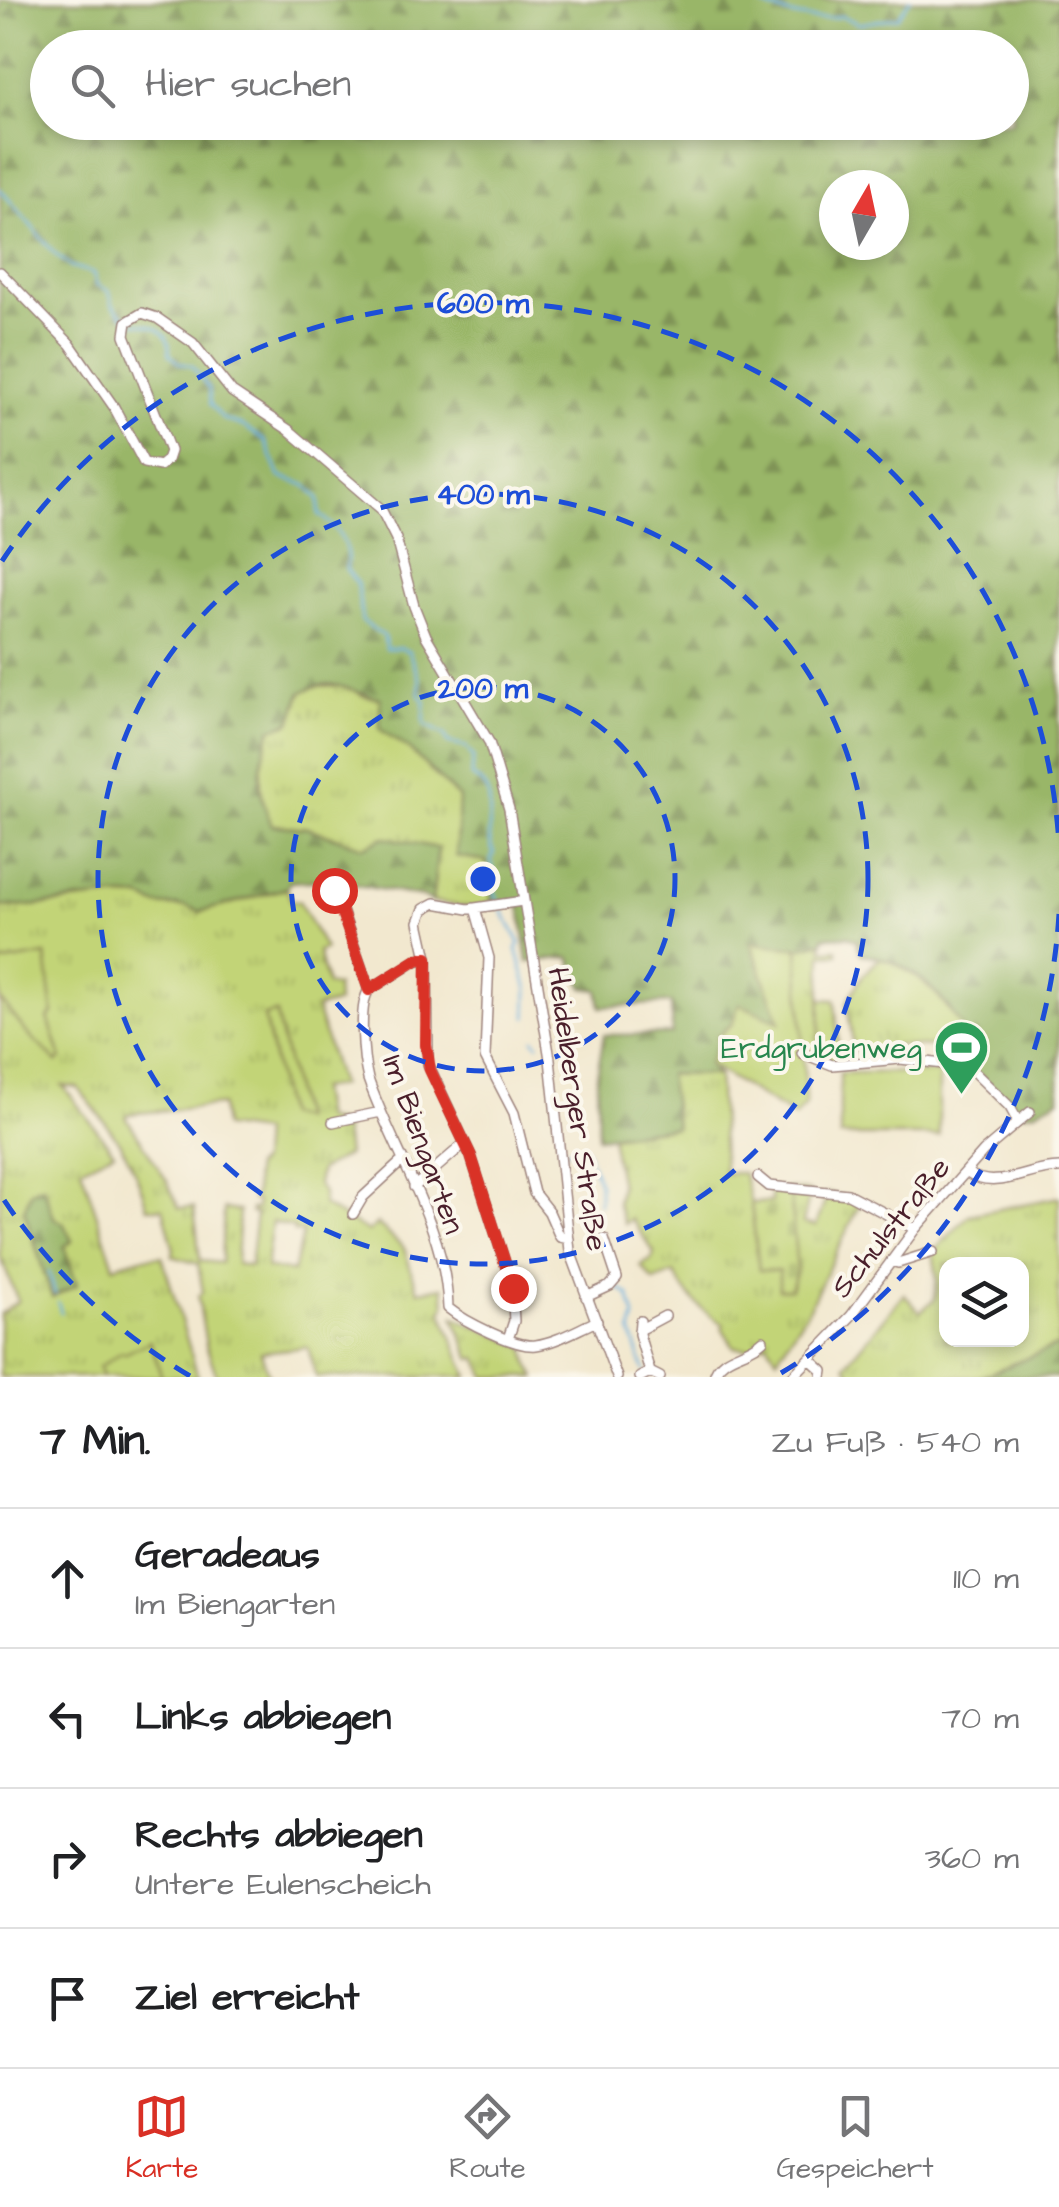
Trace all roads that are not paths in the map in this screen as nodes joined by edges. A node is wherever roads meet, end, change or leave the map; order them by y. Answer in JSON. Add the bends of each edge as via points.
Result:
{"nodes":[{"id":1,"x":0,"y":272,"type":"edge"},
{"id":2,"x":328,"y":890,"type":"dead end"},
{"id":3,"x":522,"y":902,"type":"junction"},
{"id":4,"x":475,"y":908,"type":"junction"},
{"id":5,"x":427,"y":958,"type":"junction"},
{"id":6,"x":369,"y":990,"type":"junction"},
{"id":7,"x":802,"y":1053,"type":"dead end"},
{"id":8,"x":381,"y":1112,"type":"junction"},
{"id":9,"x":1030,"y":1112,"type":"dead end"},
{"id":10,"x":1017,"y":1120,"type":"junction"},
{"id":11,"x":333,"y":1122,"type":"dead end"},
{"id":12,"x":466,"y":1143,"type":"junction"},
{"id":13,"x":402,"y":1161,"type":"junction"},
{"id":14,"x":1059,"y":1168,"type":"edge"},
{"id":15,"x":966,"y":1172,"type":"junction"},
{"id":16,"x":758,"y":1177,"type":"dead end"},
{"id":17,"x":414,"y":1187,"type":"junction"},
{"id":18,"x":353,"y":1214,"type":"dead end"},
{"id":19,"x":915,"y":1229,"type":"junction"},
{"id":20,"x":568,"y":1239,"type":"junction"},
{"id":21,"x":604,"y":1239,"type":"dead end"},
{"id":22,"x":933,"y":1252,"type":"dead end"},
{"id":23,"x":892,"y":1261,"type":"junction"},
{"id":24,"x":586,"y":1297,"type":"junction"},
{"id":25,"x":665,"y":1316,"type":"dead end"},
{"id":26,"x":597,"y":1321,"type":"junction"},
{"id":27,"x":508,"y":1339,"type":"junction"},
{"id":28,"x":762,"y":1340,"type":"dead end"},
{"id":29,"x":811,"y":1360,"type":"junction"},
{"id":30,"x":650,"y":1375,"type":"edge"},
{"id":31,"x":617,"y":1377,"type":"edge"},
{"id":32,"x":714,"y":1377,"type":"edge"},
{"id":33,"x":792,"y":1377,"type":"edge"},
{"id":34,"x":822,"y":1377,"type":"edge"}],
"edges":[{"from":1,"to":3,"type":"street","name":"Heidelberger Straße","via":[[70,344],[144,464],[164,464],[170,448],[125,338],[127,322],[140,313],[188,340],[232,392],[376,504],[396,540],[426,636],[496,761]]},
{"from":2,"to":6,"type":"street","name":"Im Biengarten","via":[[339,902]]},
{"from":3,"to":4,"type":"street"},
{"from":3,"to":20,"type":"street","name":"Heidelberger Straße","via":[[552,1078]]},
{"from":4,"to":5,"type":"street","via":[[436,903],[424,909]]},
{"from":4,"to":20,"type":"street","via":[[489,958],[485,1058],[513,1110],[534,1193],[560,1237]]},
{"from":5,"to":6,"type":"street"},
{"from":5,"to":12,"type":"street","via":[[428,1064]]},
{"from":6,"to":8,"type":"street","name":"Im Biengarten","via":[[364,1058]]},
{"from":7,"to":10,"type":"street","via":[[829,1065],[900,1058],[962,1066]]},
{"from":8,"to":11,"type":"street"},
{"from":8,"to":13,"type":"street","name":"Im Biengarten"},
{"from":9,"to":10,"type":"street","name":"Schulstraße"},
{"from":10,"to":15,"type":"street","name":"Schulstraße"},
{"from":12,"to":17,"type":"street"},
{"from":12,"to":27,"type":"street","via":[[513,1289]]},
{"from":13,"to":17,"type":"street","name":"Im Biengarten"},
{"from":13,"to":18,"type":"street"},
{"from":14,"to":15,"type":"street","via":[[998,1181]]},
{"from":15,"to":19,"type":"street","name":"Schulstraße"},
{"from":16,"to":19,"type":"street","via":[[769,1186],[853,1196]]},
{"from":17,"to":27,"type":"street","name":"Im Biengarten","via":[[444,1274],[448,1308]]},
{"from":19,"to":23,"type":"street","name":"Schulstraße"},
{"from":20,"to":24,"type":"street","name":"Heidelberger Straße"},
{"from":21,"to":24,"type":"street","via":[[617,1278]]},
{"from":22,"to":23,"type":"street"},
{"from":23,"to":29,"type":"street","name":"Schulstraße"},
{"from":24,"to":26,"type":"street","name":"Heidelberger Straße"},
{"from":25,"to":30,"type":"street","via":[[639,1326]]},
{"from":26,"to":27,"type":"street","via":[[538,1345]]},
{"from":26,"to":31,"type":"street","name":"Heidelberger Straße"},
{"from":28,"to":32,"type":"street","via":[[722,1362]]},
{"from":29,"to":33,"type":"street","name":"Schulstraße"},
{"from":29,"to":34,"type":"street"}]}
